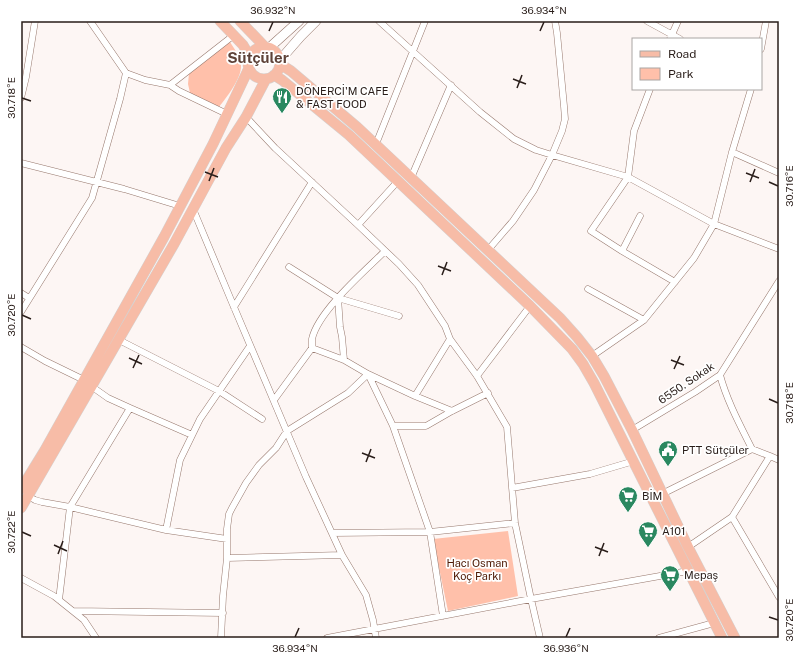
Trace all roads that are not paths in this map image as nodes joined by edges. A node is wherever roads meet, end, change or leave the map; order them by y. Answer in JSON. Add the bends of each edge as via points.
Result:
{"nodes":[{"id":1,"x":35,"y":21,"type":"edge"},
{"id":2,"x":90,"y":21,"type":"edge"},
{"id":3,"x":220,"y":21,"type":"edge"},
{"id":4,"x":240,"y":21,"type":"edge"},
{"id":5,"x":299,"y":21,"type":"edge"},
{"id":6,"x":316,"y":21,"type":"edge"},
{"id":7,"x":379,"y":21,"type":"edge"},
{"id":8,"x":425,"y":21,"type":"edge"},
{"id":9,"x":555,"y":21,"type":"edge"},
{"id":10,"x":647,"y":21,"type":"edge"},
{"id":11,"x":678,"y":21,"type":"edge"},
{"id":12,"x":766,"y":21,"type":"edge"},
{"id":13,"x":234,"y":35,"type":"junction"},
{"id":14,"x":671,"y":37,"type":"edge"},
{"id":15,"x":762,"y":43,"type":"edge"},
{"id":16,"x":267,"y":47,"type":"junction"},
{"id":17,"x":413,"y":52,"type":"junction"},
{"id":18,"x":250,"y":56,"type":"junction"},
{"id":19,"x":280,"y":62,"type":"junction"},
{"id":20,"x":249,"y":68,"type":"junction"},
{"id":21,"x":126,"y":73,"type":"junction"},
{"id":22,"x":270,"y":77,"type":"junction"},
{"id":23,"x":170,"y":85,"type":"junction"},
{"id":24,"x":451,"y":85,"type":"junction"},
{"id":25,"x":650,"y":90,"type":"edge"},
{"id":26,"x":751,"y":90,"type":"edge"},
{"id":27,"x":21,"y":98,"type":"edge"},
{"id":28,"x":227,"y":114,"type":"junction"},
{"id":29,"x":246,"y":117,"type":"junction"},
{"id":30,"x":376,"y":144,"type":"junction"},
{"id":31,"x":732,"y":152,"type":"junction"},
{"id":32,"x":552,"y":155,"type":"junction"},
{"id":33,"x":21,"y":163,"type":"edge"},
{"id":34,"x":779,"y":173,"type":"edge"},
{"id":35,"x":411,"y":178,"type":"junction"},
{"id":36,"x":628,"y":178,"type":"junction"},
{"id":37,"x":398,"y":181,"type":"junction"},
{"id":38,"x":97,"y":182,"type":"junction"},
{"id":39,"x":312,"y":182,"type":"junction"},
{"id":40,"x":180,"y":206,"type":"junction"},
{"id":41,"x":193,"y":209,"type":"junction"},
{"id":42,"x":640,"y":216,"type":"dead end"},
{"id":43,"x":358,"y":224,"type":"junction"},
{"id":44,"x":714,"y":224,"type":"junction"},
{"id":45,"x":779,"y":249,"type":"edge"},
{"id":46,"x":488,"y":250,"type":"junction"},
{"id":47,"x":385,"y":251,"type":"junction"},
{"id":48,"x":622,"y":251,"type":"junction"},
{"id":49,"x":289,"y":267,"type":"dead end"},
{"id":50,"x":779,"y":281,"type":"edge"},
{"id":51,"x":675,"y":282,"type":"junction"},
{"id":52,"x":588,"y":289,"type":"dead end"},
{"id":53,"x":21,"y":293,"type":"edge"},
{"id":54,"x":29,"y":298,"type":"junction"},
{"id":55,"x":338,"y":298,"type":"junction"},
{"id":56,"x":530,"y":306,"type":"junction"},
{"id":57,"x":234,"y":307,"type":"junction"},
{"id":58,"x":21,"y":312,"type":"edge"},
{"id":59,"x":399,"y":316,"type":"dead end"},
{"id":60,"x":644,"y":320,"type":"junction"},
{"id":61,"x":450,"y":339,"type":"junction"},
{"id":62,"x":119,"y":340,"type":"junction"},
{"id":63,"x":250,"y":346,"type":"junction"},
{"id":64,"x":21,"y":347,"type":"edge"},
{"id":65,"x":312,"y":348,"type":"junction"},
{"id":66,"x":592,"y":356,"type":"junction"},
{"id":67,"x":344,"y":360,"type":"junction"},
{"id":68,"x":368,"y":374,"type":"junction"},
{"id":69,"x":477,"y":376,"type":"junction"},
{"id":70,"x":720,"y":376,"type":"junction"},
{"id":71,"x":88,"y":383,"type":"junction"},
{"id":72,"x":219,"y":391,"type":"junction"},
{"id":73,"x":488,"y":393,"type":"junction"},
{"id":74,"x":415,"y":396,"type":"junction"},
{"id":75,"x":274,"y":400,"type":"junction"},
{"id":76,"x":130,"y":408,"type":"junction"},
{"id":77,"x":452,"y":411,"type":"junction"},
{"id":78,"x":262,"y":420,"type":"dead end"},
{"id":79,"x":393,"y":426,"type":"junction"},
{"id":80,"x":632,"y":430,"type":"junction"},
{"id":81,"x":287,"y":431,"type":"junction"},
{"id":82,"x":192,"y":436,"type":"junction"},
{"id":83,"x":752,"y":449,"type":"junction"},
{"id":84,"x":770,"y":456,"type":"junction"},
{"id":85,"x":779,"y":460,"type":"edge"},
{"id":86,"x":634,"y":461,"type":"junction"},
{"id":87,"x":512,"y":488,"type":"junction"},
{"id":88,"x":25,"y":492,"type":"edge"},
{"id":89,"x":662,"y":494,"type":"junction"},
{"id":90,"x":21,"y":508,"type":"edge"},
{"id":91,"x":70,"y":508,"type":"junction"},
{"id":92,"x":732,"y":517,"type":"junction"},
{"id":93,"x":515,"y":523,"type":"junction"},
{"id":94,"x":166,"y":530,"type":"junction"},
{"id":95,"x":430,"y":532,"type":"junction"},
{"id":96,"x":332,"y":534,"type":"junction"},
{"id":97,"x":227,"y":539,"type":"junction"},
{"id":98,"x":688,"y":547,"type":"junction"},
{"id":99,"x":342,"y":555,"type":"junction"},
{"id":100,"x":227,"y":558,"type":"junction"},
{"id":101,"x":688,"y":571,"type":"junction"},
{"id":102,"x":21,"y":578,"type":"edge"},
{"id":103,"x":779,"y":597,"type":"edge"},
{"id":104,"x":531,"y":599,"type":"junction"},
{"id":105,"x":59,"y":600,"type":"junction"},
{"id":106,"x":73,"y":611,"type":"junction"},
{"id":107,"x":222,"y":613,"type":"junction"},
{"id":108,"x":443,"y":616,"type":"junction"},
{"id":109,"x":714,"y":623,"type":"junction"},
{"id":110,"x":374,"y":629,"type":"junction"},
{"id":111,"x":96,"y":638,"type":"edge"},
{"id":112,"x":221,"y":638,"type":"edge"},
{"id":113,"x":327,"y":638,"type":"edge"},
{"id":114,"x":376,"y":638,"type":"edge"},
{"id":115,"x":540,"y":638,"type":"edge"},
{"id":116,"x":659,"y":638,"type":"edge"},
{"id":117,"x":722,"y":638,"type":"edge"},
{"id":118,"x":734,"y":638,"type":"edge"}],
"edges":[{"from":1,"to":27,"type":"street"},
{"from":2,"to":21,"type":"street"},
{"from":3,"to":13,"type":"main road"},
{"from":4,"to":16,"type":"main road"},
{"from":5,"to":16,"type":"main road"},
{"from":6,"to":19,"type":"main road"},
{"from":7,"to":17,"type":"street"},
{"from":8,"to":17,"type":"street"},
{"from":9,"to":32,"type":"street","via":[[565,119]]},
{"from":10,"to":14,"type":"street"},
{"from":11,"to":14,"type":"street"},
{"from":12,"to":15,"type":"street"},
{"from":13,"to":18,"type":"main road"},
{"from":13,"to":23,"type":"street"},
{"from":16,"to":18,"type":"main road","via":[[254,50]]},
{"from":16,"to":19,"type":"main road","via":[[276,52]]},
{"from":17,"to":24,"type":"street"},
{"from":17,"to":30,"type":"street"},
{"from":18,"to":20,"type":"main road"},
{"from":19,"to":22,"type":"main road","via":[[279,68]]},
{"from":19,"to":30,"type":"main road"},
{"from":20,"to":22,"type":"main road","via":[[254,75],[262,79]]},
{"from":20,"to":28,"type":"main road"},
{"from":21,"to":23,"type":"street"},
{"from":21,"to":38,"type":"street"},
{"from":22,"to":29,"type":"main road"},
{"from":22,"to":37,"type":"main road","via":[[282,80],[349,134]]},
{"from":23,"to":28,"type":"street"},
{"from":24,"to":32,"type":"street","via":[[514,139]]},
{"from":24,"to":35,"type":"street"},
{"from":25,"to":36,"type":"street","via":[[634,131]]},
{"from":26,"to":31,"type":"street"},
{"from":28,"to":40,"type":"main road"},
{"from":29,"to":39,"type":"street"},
{"from":29,"to":41,"type":"main road"},
{"from":30,"to":35,"type":"main road"},
{"from":31,"to":34,"type":"street"},
{"from":31,"to":44,"type":"street"},
{"from":32,"to":36,"type":"street"},
{"from":32,"to":46,"type":"street","via":[[534,190],[513,222]]},
{"from":33,"to":38,"type":"street"},
{"from":35,"to":46,"type":"main road"},
{"from":36,"to":44,"type":"street"},
{"from":36,"to":48,"type":"street","via":[[591,231]]},
{"from":37,"to":43,"type":"street"},
{"from":37,"to":56,"type":"main road"},
{"from":38,"to":40,"type":"street"},
{"from":38,"to":54,"type":"street","via":[[92,198]]},
{"from":39,"to":43,"type":"street"},
{"from":39,"to":57,"type":"street"},
{"from":40,"to":71,"type":"main road"},
{"from":41,"to":57,"type":"street"},
{"from":41,"to":62,"type":"main road"},
{"from":42,"to":48,"type":"street"},
{"from":43,"to":47,"type":"street"},
{"from":44,"to":45,"type":"street"},
{"from":44,"to":51,"type":"street","via":[[694,258]]},
{"from":46,"to":66,"type":"main road","via":[[560,318]]},
{"from":47,"to":55,"type":"street"},
{"from":47,"to":61,"type":"street","via":[[418,284],[445,326]]},
{"from":48,"to":51,"type":"street"},
{"from":49,"to":55,"type":"street"},
{"from":50,"to":70,"type":"street","name":"6550. Sokak"},
{"from":51,"to":60,"type":"street"},
{"from":52,"to":60,"type":"street"},
{"from":53,"to":54,"type":"street"},
{"from":54,"to":58,"type":"street"},
{"from":55,"to":59,"type":"street"},
{"from":55,"to":65,"type":"street","via":[[320,320],[312,339]]},
{"from":55,"to":67,"type":"street"},
{"from":56,"to":69,"type":"street"},
{"from":56,"to":86,"type":"main road","via":[[583,364]]},
{"from":57,"to":63,"type":"street"},
{"from":60,"to":66,"type":"street"},
{"from":61,"to":69,"type":"street"},
{"from":61,"to":74,"type":"street"},
{"from":62,"to":71,"type":"main road"},
{"from":62,"to":72,"type":"street"},
{"from":63,"to":72,"type":"street"},
{"from":63,"to":75,"type":"street"},
{"from":64,"to":71,"type":"street"},
{"from":65,"to":67,"type":"street"},
{"from":65,"to":75,"type":"street"},
{"from":66,"to":80,"type":"main road"},
{"from":67,"to":68,"type":"street"},
{"from":68,"to":74,"type":"street"},
{"from":68,"to":79,"type":"street"},
{"from":68,"to":81,"type":"street","via":[[348,393]]},
{"from":69,"to":73,"type":"street"},
{"from":70,"to":80,"type":"street","name":"6550. Sokak"},
{"from":70,"to":83,"type":"street"},
{"from":71,"to":76,"type":"street","via":[[108,398]]},
{"from":71,"to":88,"type":"main road","via":[[45,450]]},
{"from":72,"to":78,"type":"street"},
{"from":72,"to":82,"type":"street"},
{"from":73,"to":77,"type":"street"},
{"from":73,"to":87,"type":"street","via":[[507,427]]},
{"from":74,"to":77,"type":"street"},
{"from":75,"to":81,"type":"street"},
{"from":76,"to":82,"type":"street"},
{"from":76,"to":91,"type":"street"},
{"from":77,"to":79,"type":"street","via":[[426,426]]},
{"from":79,"to":95,"type":"street"},
{"from":80,"to":89,"type":"main road"},
{"from":81,"to":96,"type":"street"},
{"from":81,"to":97,"type":"street","via":[[246,483],[232,508],[229,514]]},
{"from":82,"to":94,"type":"street","via":[[180,460]]},
{"from":83,"to":84,"type":"street"},
{"from":83,"to":89,"type":"street"},
{"from":84,"to":85,"type":"street"},
{"from":84,"to":92,"type":"street"},
{"from":86,"to":87,"type":"street","via":[[590,474]]},
{"from":86,"to":101,"type":"main road"},
{"from":87,"to":93,"type":"street"},
{"from":88,"to":90,"type":"main road"},
{"from":88,"to":91,"type":"street","via":[[35,500]]},
{"from":89,"to":98,"type":"main road"},
{"from":91,"to":94,"type":"street"},
{"from":91,"to":105,"type":"street"},
{"from":92,"to":98,"type":"street"},
{"from":92,"to":103,"type":"street"},
{"from":93,"to":95,"type":"street"},
{"from":93,"to":104,"type":"street"},
{"from":94,"to":97,"type":"street"},
{"from":95,"to":96,"type":"street"},
{"from":95,"to":108,"type":"street"},
{"from":96,"to":99,"type":"street"},
{"from":97,"to":100,"type":"street"},
{"from":98,"to":118,"type":"main road"},
{"from":99,"to":100,"type":"street"},
{"from":99,"to":110,"type":"street","via":[[366,596]]},
{"from":100,"to":107,"type":"street"},
{"from":101,"to":104,"type":"street"},
{"from":101,"to":109,"type":"main road"},
{"from":102,"to":105,"type":"street"},
{"from":104,"to":108,"type":"street"},
{"from":104,"to":115,"type":"street"},
{"from":105,"to":106,"type":"street"},
{"from":106,"to":107,"type":"street"},
{"from":106,"to":111,"type":"street","via":[[84,620]]},
{"from":107,"to":112,"type":"street"},
{"from":108,"to":110,"type":"street"},
{"from":109,"to":116,"type":"street"},
{"from":109,"to":117,"type":"main road"},
{"from":110,"to":113,"type":"street"},
{"from":110,"to":114,"type":"street"}]}
